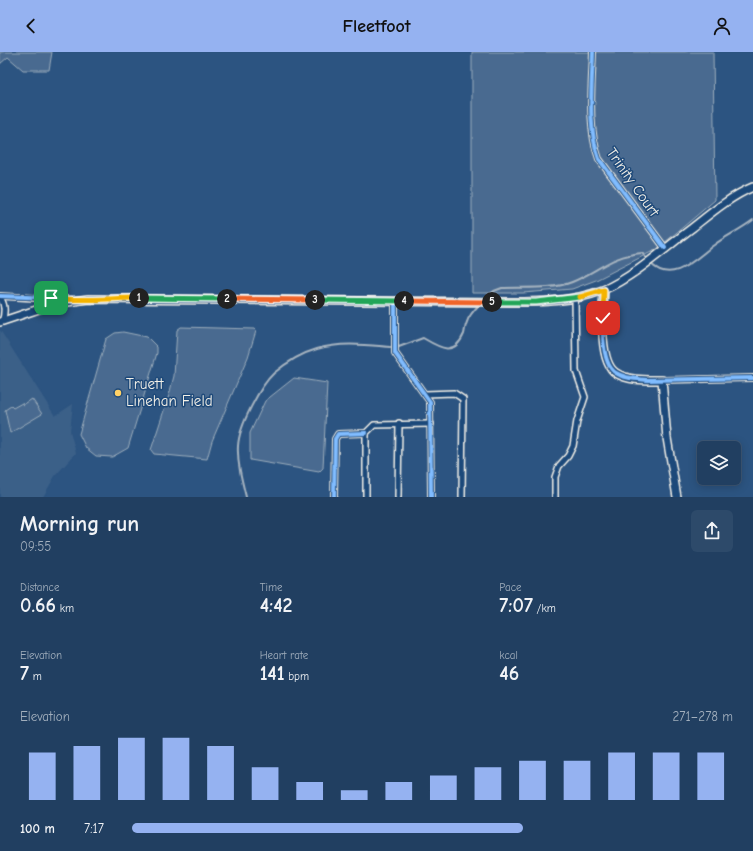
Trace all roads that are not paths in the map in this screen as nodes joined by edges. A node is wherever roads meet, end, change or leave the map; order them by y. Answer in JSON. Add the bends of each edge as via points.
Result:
{"nodes":[{"id":1,"x":593,"y":52,"type":"edge"},
{"id":2,"x":753,"y":187,"type":"edge"},
{"id":3,"x":665,"y":248,"type":"junction"},
{"id":4,"x":604,"y":290,"type":"junction"},
{"id":5,"x":0,"y":297,"type":"edge"},
{"id":6,"x":575,"y":298,"type":"junction"},
{"id":7,"x":72,"y":300,"type":"junction"},
{"id":8,"x":395,"y":301,"type":"junction"},
{"id":9,"x":1,"y":322,"type":"edge"},
{"id":10,"x":753,"y":378,"type":"edge"},
{"id":11,"x":662,"y":380,"type":"junction"},
{"id":12,"x":425,"y":394,"type":"junction"},
{"id":13,"x":399,"y":424,"type":"junction"},
{"id":14,"x":431,"y":424,"type":"junction"},
{"id":15,"x":366,"y":433,"type":"junction"},
{"id":16,"x":334,"y":497,"type":"edge"},
{"id":17,"x":366,"y":497,"type":"edge"},
{"id":18,"x":398,"y":497,"type":"edge"},
{"id":19,"x":431,"y":497,"type":"edge"},
{"id":20,"x":462,"y":497,"type":"edge"},
{"id":21,"x":555,"y":497,"type":"edge"},
{"id":22,"x":677,"y":497,"type":"edge"}],
"edges":[{"from":1,"to":3,"type":"street","name":"Trinity Court","via":[[593,132],[597,153],[606,170]]},
{"from":2,"to":3,"type":"main road","via":[[731,199]]},
{"from":3,"to":4,"type":"main road"},
{"from":4,"to":6,"type":"main road"},
{"from":4,"to":11,"type":"main road","via":[[604,341],[609,366],[616,373],[629,378]]},
{"from":5,"to":7,"type":"street"},
{"from":5,"to":9,"type":"street","via":[[5,310]]},
{"from":6,"to":8,"type":"main road","via":[[536,302]]},
{"from":6,"to":21,"type":"street","via":[[576,370],[585,397],[577,421],[573,446],[559,466],[555,477]]},
{"from":7,"to":8,"type":"main road","via":[[110,298]]},
{"from":7,"to":9,"type":"main road","via":[[36,309]]},
{"from":8,"to":12,"type":"street","via":[[395,353]]},
{"from":10,"to":11,"type":"street"},
{"from":11,"to":22,"type":"main road","via":[[668,445]]},
{"from":12,"to":14,"type":"street","via":[[430,402]]},
{"from":12,"to":20,"type":"street","via":[[454,393],[463,399]]},
{"from":13,"to":14,"type":"street"},
{"from":13,"to":15,"type":"street","via":[[374,425]]},
{"from":13,"to":18,"type":"street"},
{"from":14,"to":19,"type":"street"},
{"from":15,"to":16,"type":"street","via":[[342,433],[335,439]]},
{"from":15,"to":17,"type":"street"}]}
